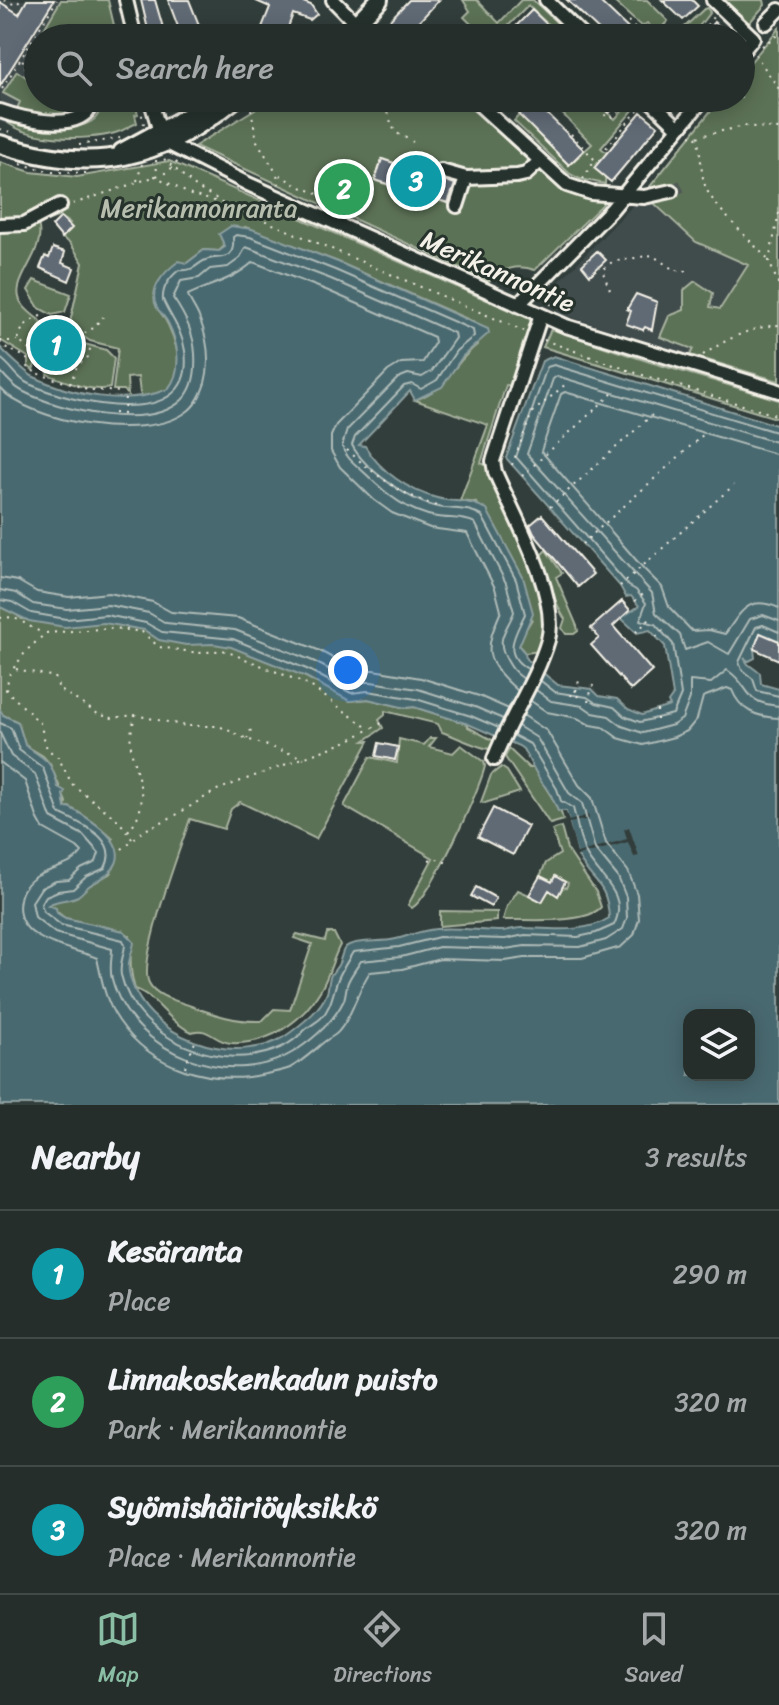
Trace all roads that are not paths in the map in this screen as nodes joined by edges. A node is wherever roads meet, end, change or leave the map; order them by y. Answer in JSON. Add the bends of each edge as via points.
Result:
{"nodes":[{"id":1,"x":126,"y":0,"type":"edge"},
{"id":2,"x":333,"y":0,"type":"edge"},
{"id":3,"x":379,"y":0,"type":"edge"},
{"id":4,"x":546,"y":0,"type":"edge"},
{"id":5,"x":715,"y":6,"type":"edge"},
{"id":6,"x":779,"y":10,"type":"edge"},
{"id":7,"x":766,"y":23,"type":"dead end"},
{"id":8,"x":132,"y":24,"type":"edge"},
{"id":9,"x":356,"y":24,"type":"joint"},
{"id":10,"x":571,"y":24,"type":"edge"},
{"id":11,"x":731,"y":24,"type":"edge"},
{"id":12,"x":0,"y":111,"type":"edge"},
{"id":13,"x":87,"y":112,"type":"edge"},
{"id":14,"x":154,"y":112,"type":"edge"},
{"id":15,"x":202,"y":112,"type":"edge"},
{"id":16,"x":217,"y":112,"type":"edge"},
{"id":17,"x":487,"y":112,"type":"edge"},
{"id":18,"x":660,"y":112,"type":"edge"},
{"id":19,"x":692,"y":112,"type":"edge"},
{"id":20,"x":679,"y":128,"type":"junction"},
{"id":21,"x":0,"y":144,"type":"edge"},
{"id":22,"x":165,"y":148,"type":"junction"},
{"id":23,"x":539,"y":162,"type":"junction"},
{"id":24,"x":441,"y":171,"type":"dead end"},
{"id":25,"x":466,"y":178,"type":"junction"},
{"id":26,"x":671,"y":191,"type":"tunnel mouth"},
{"id":27,"x":624,"y":195,"type":"junction"},
{"id":28,"x":60,"y":205,"type":"road end"},
{"id":29,"x":457,"y":206,"type":"dead end"},
{"id":30,"x":0,"y":225,"type":"edge"},
{"id":31,"x":518,"y":305,"type":"junction"},
{"id":32,"x":546,"y":318,"type":"junction"},
{"id":33,"x":779,"y":391,"type":"edge"},
{"id":34,"x":494,"y":759,"type":"dead end"}],
"edges":[{"from":1,"to":8,"type":"street"},
{"from":2,"to":9,"type":"street"},
{"from":3,"to":9,"type":"main road"},
{"from":4,"to":10,"type":"street"},
{"from":5,"to":11,"type":"street"},
{"from":6,"to":7,"type":"street"},
{"from":12,"to":13,"type":"street","via":[[62,122]]},
{"from":14,"to":22,"type":"street"},
{"from":15,"to":22,"type":"main road"},
{"from":16,"to":22,"type":"main road"},
{"from":17,"to":23,"type":"street"},
{"from":18,"to":20,"type":"street"},
{"from":19,"to":20,"type":"street"},
{"from":20,"to":27,"type":"street"},
{"from":21,"to":22,"type":"main road","via":[[50,158],[92,159]]},
{"from":22,"to":31,"type":"street","name":"Merikannontie"},
{"from":23,"to":25,"type":"street","via":[[517,176]]},
{"from":23,"to":27,"type":"street","via":[[579,190]]},
{"from":24,"to":25,"type":"street"},
{"from":25,"to":29,"type":"street"},
{"from":26,"to":27,"type":"street"},
{"from":27,"to":31,"type":"street"},
{"from":28,"to":30,"type":"street","via":[[24,224]]},
{"from":31,"to":32,"type":"street","name":"Merikannontie"},
{"from":32,"to":33,"type":"street","name":"Merikannontie"},
{"from":32,"to":34,"type":"street","via":[[534,336],[493,461],[546,589],[551,624],[541,658]]}]}
